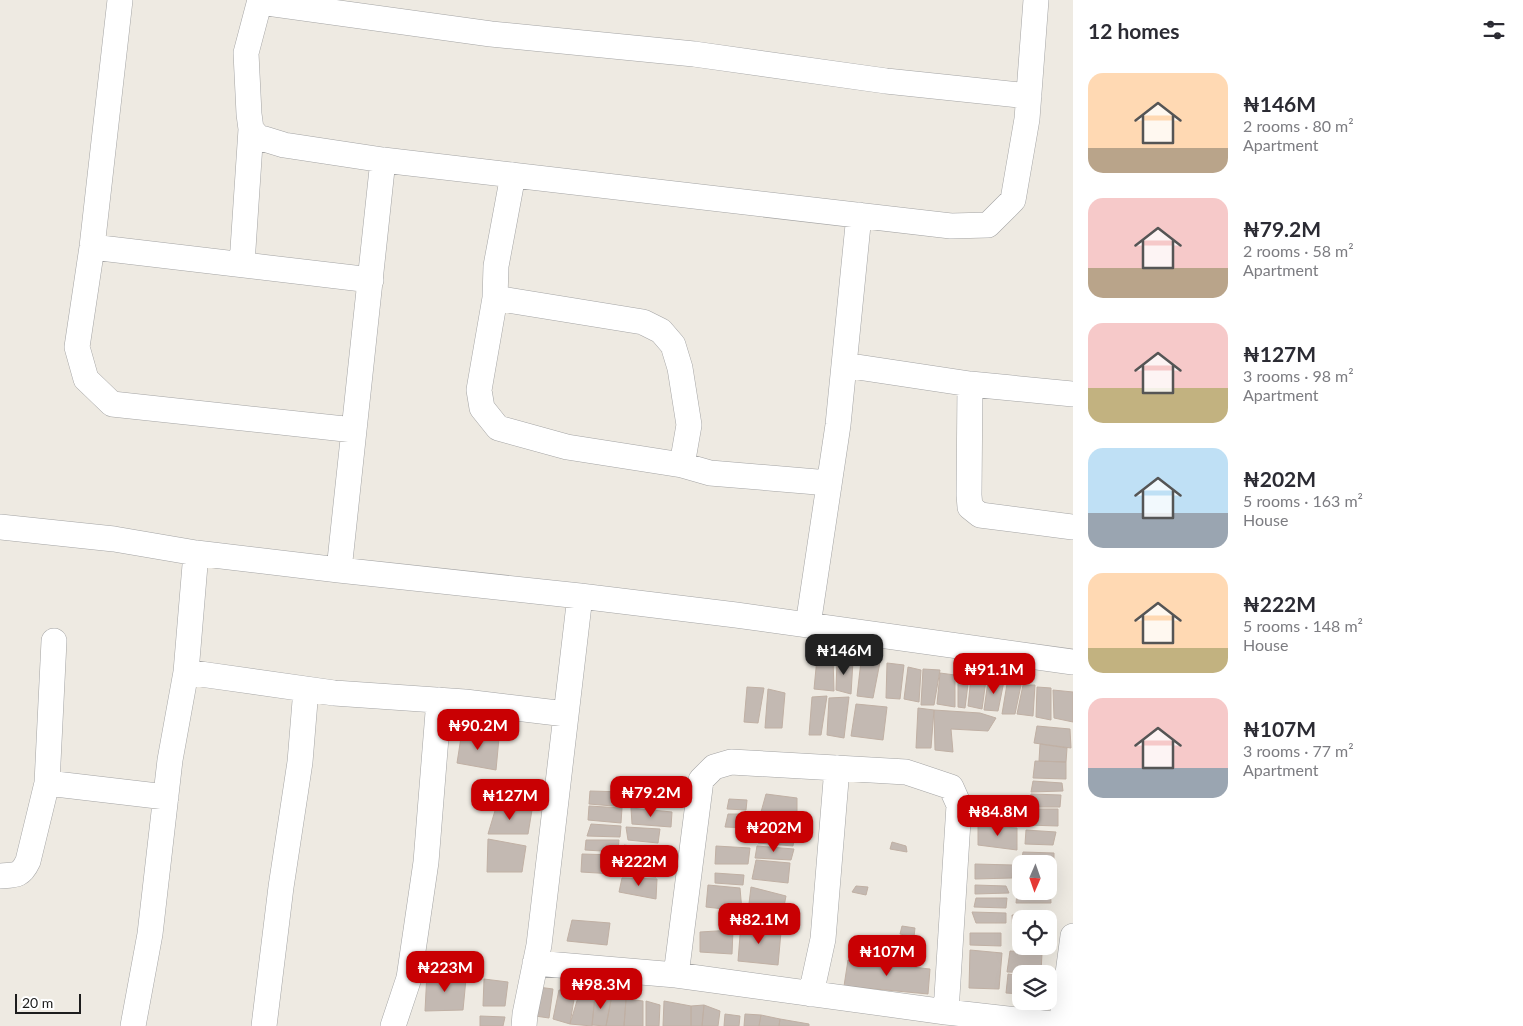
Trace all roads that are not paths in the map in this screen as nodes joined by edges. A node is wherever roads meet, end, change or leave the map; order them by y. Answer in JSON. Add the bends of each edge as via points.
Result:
{"nodes":[{"id":1,"x":120,"y":0,"type":"edge"},
{"id":2,"x":1036,"y":0,"type":"edge"},
{"id":3,"x":260,"y":1,"type":"edge"},
{"id":4,"x":1029,"y":96,"type":"junction"},
{"id":5,"x":251,"y":129,"type":"junction"},
{"id":6,"x":383,"y":160,"type":"junction"},
{"id":7,"x":513,"y":175,"type":"junction"},
{"id":8,"x":859,"y":215,"type":"junction"},
{"id":9,"x":92,"y":247,"type":"junction"},
{"id":10,"x":242,"y":264,"type":"junction"},
{"id":11,"x":371,"y":280,"type":"junction"},
{"id":12,"x":495,"y":298,"type":"junction"},
{"id":13,"x":844,"y":365,"type":"junction"},
{"id":14,"x":970,"y":384,"type":"junction"},
{"id":15,"x":1073,"y":394,"type":"edge"},
{"id":16,"x":354,"y":430,"type":"junction"},
{"id":17,"x":682,"y":465,"type":"junction"},
{"id":18,"x":829,"y":483,"type":"junction"},
{"id":19,"x":0,"y":527,"type":"edge"},
{"id":20,"x":1073,"y":527,"type":"edge"},
{"id":21,"x":196,"y":553,"type":"junction"},
{"id":22,"x":339,"y":570,"type":"junction"},
{"id":23,"x":580,"y":596,"type":"junction"},
{"id":24,"x":808,"y":625,"type":"junction"},
{"id":25,"x":54,"y":640,"type":"dead end"},
{"id":26,"x":1073,"y":662,"type":"edge"},
{"id":27,"x":186,"y":672,"type":"junction"},
{"id":28,"x":306,"y":689,"type":"junction"},
{"id":29,"x":439,"y":700,"type":"junction"},
{"id":30,"x":566,"y":714,"type":"junction"},
{"id":31,"x":837,"y":768,"type":"junction"},
{"id":32,"x":47,"y":783,"type":"junction"},
{"id":33,"x":166,"y":797,"type":"junction"},
{"id":34,"x":0,"y":876,"type":"edge"},
{"id":35,"x":1073,"y":936,"type":"edge"},
{"id":36,"x":535,"y":964,"type":"junction"},
{"id":37,"x":676,"y":975,"type":"junction"},
{"id":38,"x":812,"y":994,"type":"junction"},
{"id":39,"x":946,"y":1012,"type":"junction"},
{"id":40,"x":133,"y":1026,"type":"edge"},
{"id":41,"x":264,"y":1026,"type":"edge"},
{"id":42,"x":393,"y":1026,"type":"edge"},
{"id":43,"x":524,"y":1026,"type":"edge"},
{"id":44,"x":1061,"y":1026,"type":"edge"}],
"edges":[{"from":1,"to":9,"type":"street"},
{"from":2,"to":4,"type":"street"},
{"from":3,"to":4,"type":"street","via":[[491,34],[694,54],[886,81]]},
{"from":3,"to":5,"type":"street","via":[[246,53]]},
{"from":4,"to":8,"type":"street","via":[[1012,200],[988,225],[951,226]]},
{"from":5,"to":6,"type":"street","via":[[258,138],[284,145]]},
{"from":5,"to":10,"type":"street"},
{"from":6,"to":7,"type":"street"},
{"from":6,"to":11,"type":"street"},
{"from":7,"to":8,"type":"street"},
{"from":7,"to":12,"type":"street","via":[[496,266]]},
{"from":8,"to":13,"type":"street"},
{"from":9,"to":10,"type":"street"},
{"from":9,"to":16,"type":"street","via":[[77,347],[86,378],[112,404]]},
{"from":10,"to":11,"type":"street"},
{"from":11,"to":16,"type":"street"},
{"from":12,"to":17,"type":"street","via":[[643,322],[661,331],[673,345],[680,368],[689,424]]},
{"from":12,"to":17,"type":"street","via":[[479,390],[482,408],[498,428],[567,447]]},
{"from":13,"to":14,"type":"street"},
{"from":13,"to":18,"type":"street"},
{"from":14,"to":15,"type":"street"},
{"from":14,"to":20,"type":"street","via":[[970,507],[980,515]]},
{"from":16,"to":22,"type":"street"},
{"from":17,"to":18,"type":"street","via":[[710,473]]},
{"from":18,"to":24,"type":"street"},
{"from":19,"to":21,"type":"street","via":[[114,539]]},
{"from":21,"to":22,"type":"street"},
{"from":21,"to":27,"type":"street"},
{"from":22,"to":23,"type":"street"},
{"from":23,"to":24,"type":"street"},
{"from":23,"to":30,"type":"street"},
{"from":24,"to":26,"type":"street"},
{"from":25,"to":32,"type":"street"},
{"from":27,"to":28,"type":"street"},
{"from":27,"to":33,"type":"street"},
{"from":28,"to":29,"type":"street"},
{"from":28,"to":41,"type":"street","via":[[300,762],[280,887]]},
{"from":29,"to":30,"type":"street"},
{"from":29,"to":42,"type":"street","via":[[426,862],[410,978]]},
{"from":30,"to":36,"type":"street"},
{"from":31,"to":37,"type":"street","via":[[731,762],[714,768],[701,780]]},
{"from":31,"to":38,"type":"street","via":[[823,939]]},
{"from":31,"to":39,"type":"street","via":[[906,772],[951,788],[958,805]]},
{"from":32,"to":33,"type":"street"},
{"from":32,"to":34,"type":"street","via":[[24,871],[14,876]]},
{"from":33,"to":40,"type":"street","via":[[150,934]]},
{"from":35,"to":44,"type":"street"},
{"from":36,"to":37,"type":"street"},
{"from":36,"to":43,"type":"street"},
{"from":37,"to":38,"type":"street"},
{"from":38,"to":39,"type":"street"},
{"from":39,"to":44,"type":"street"}]}
